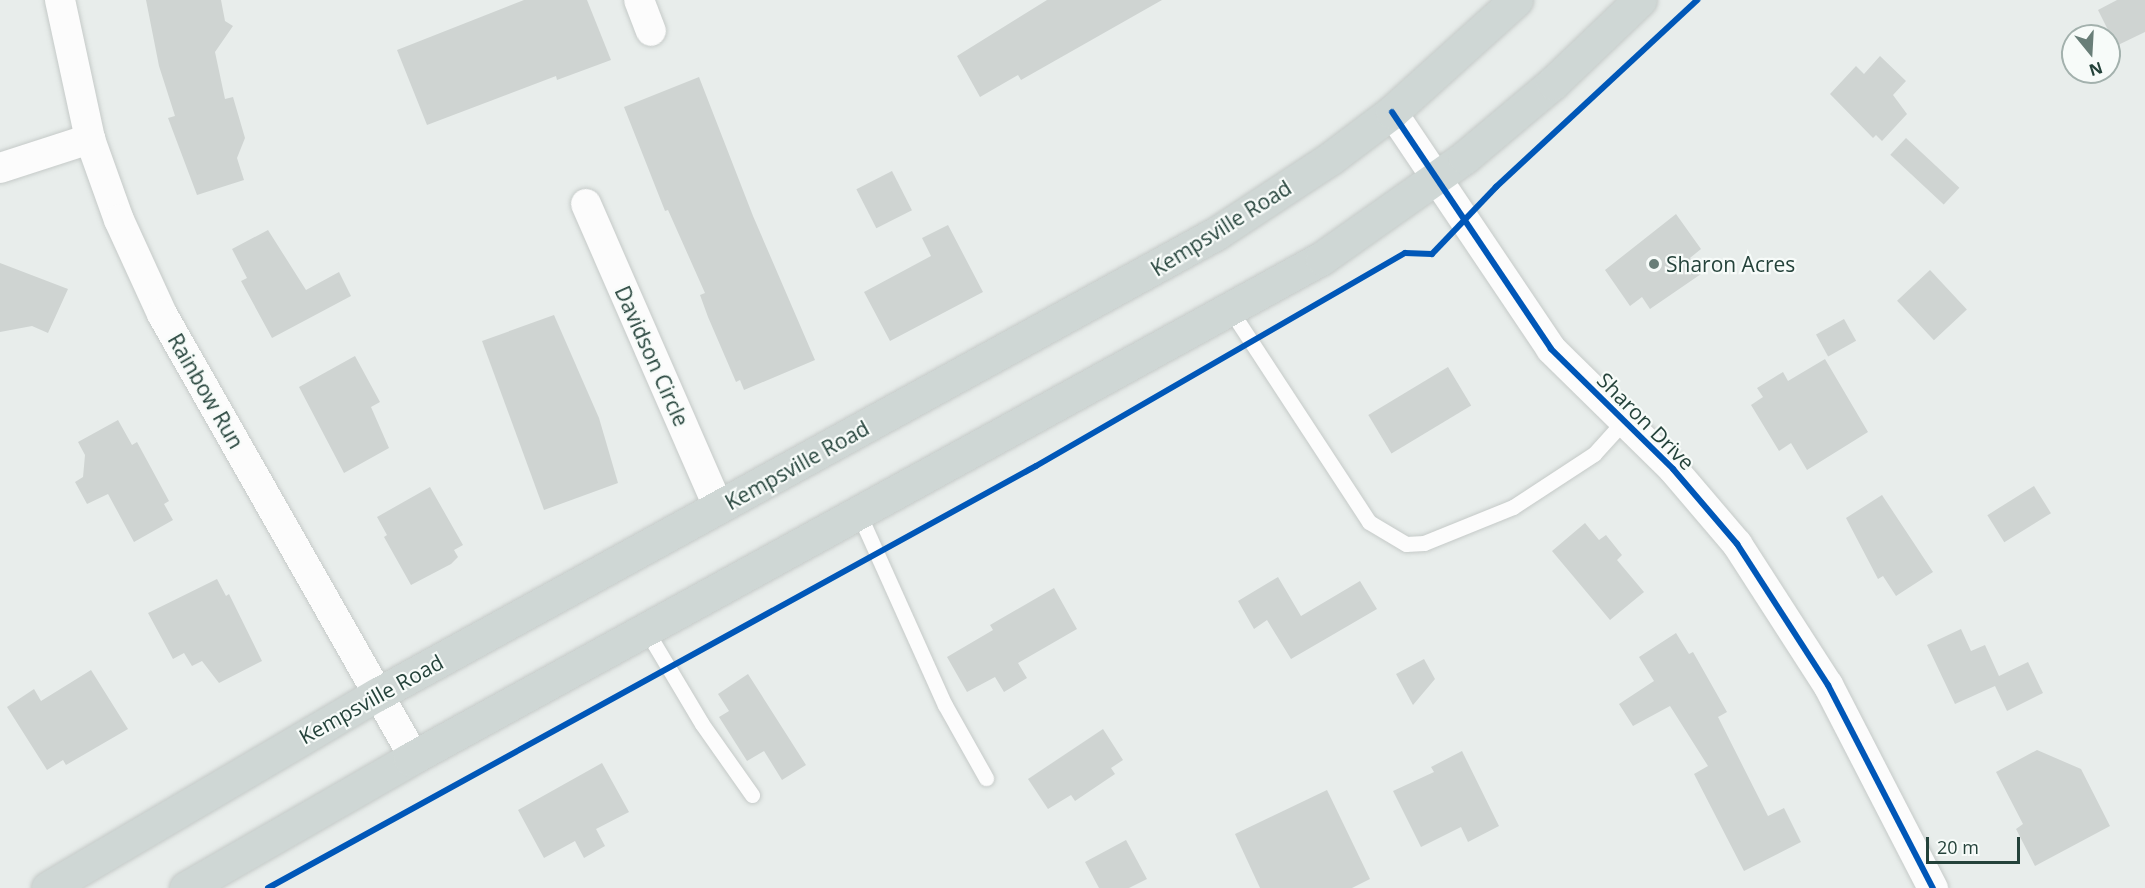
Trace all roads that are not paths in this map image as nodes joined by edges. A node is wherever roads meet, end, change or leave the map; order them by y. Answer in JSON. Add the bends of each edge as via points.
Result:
{"nodes":[{"id":1,"x":60,"y":0,"type":"edge"},
{"id":2,"x":639,"y":0,"type":"edge"},
{"id":3,"x":1516,"y":0,"type":"edge"},
{"id":4,"x":1640,"y":0,"type":"edge"},
{"id":5,"x":651,"y":31,"type":"dead end"},
{"id":6,"x":1392,"y":112,"type":"junction"},
{"id":7,"x":90,"y":139,"type":"junction"},
{"id":8,"x":0,"y":168,"type":"edge"},
{"id":9,"x":1436,"y":179,"type":"junction"},
{"id":10,"x":586,"y":204,"type":"dead end"},
{"id":11,"x":1231,"y":311,"type":"junction"},
{"id":12,"x":1623,"y":422,"type":"junction"},
{"id":13,"x":719,"y":508,"type":"junction"},
{"id":14,"x":859,"y":514,"type":"junction"},
{"id":15,"x":646,"y":630,"type":"junction"},
{"id":16,"x":378,"y":694,"type":"junction"},
{"id":17,"x":414,"y":757,"type":"junction"},
{"id":18,"x":986,"y":778,"type":"dead end"},
{"id":19,"x":752,"y":795,"type":"dead end"},
{"id":20,"x":48,"y":888,"type":"edge"},
{"id":21,"x":186,"y":888,"type":"edge"},
{"id":22,"x":1933,"y":888,"type":"edge"}],
"edges":[{"from":1,"to":7,"type":"street","name":"Rainbow Run"},
{"from":2,"to":5,"type":"street"},
{"from":3,"to":6,"type":"main road","name":"Kempsville Road"},
{"from":4,"to":9,"type":"main road","via":[[1553,83]]},
{"from":6,"to":9,"type":"street","name":"Sharon Drive"},
{"from":6,"to":13,"type":"main road","name":"Kempsville Road","via":[[1331,158],[1217,233]]},
{"from":7,"to":8,"type":"street"},
{"from":7,"to":16,"type":"street","name":"Rainbow Run","via":[[119,220],[162,314]]},
{"from":9,"to":11,"type":"main road","via":[[1322,258]]},
{"from":9,"to":12,"type":"street","name":"Sharon Drive","via":[[1551,349]]},
{"from":10,"to":13,"type":"street","name":"Davidson Circle"},
{"from":11,"to":12,"type":"lane","via":[[1370,522],[1406,544],[1424,543],[1513,507],[1594,454]]},
{"from":11,"to":14,"type":"main road"},
{"from":12,"to":22,"type":"street","name":"Sharon Drive","via":[[1673,469],[1737,544],[1828,685]]},
{"from":13,"to":16,"type":"main road","name":"Kempsville Road"},
{"from":14,"to":15,"type":"main road"},
{"from":14,"to":18,"type":"lane","via":[[945,705]]},
{"from":15,"to":17,"type":"main road"},
{"from":15,"to":19,"type":"lane","via":[[702,724]]},
{"from":16,"to":17,"type":"street","name":"Rainbow Run"},
{"from":16,"to":20,"type":"main road","name":"Kempsville Road"},
{"from":17,"to":21,"type":"main road"}]}
